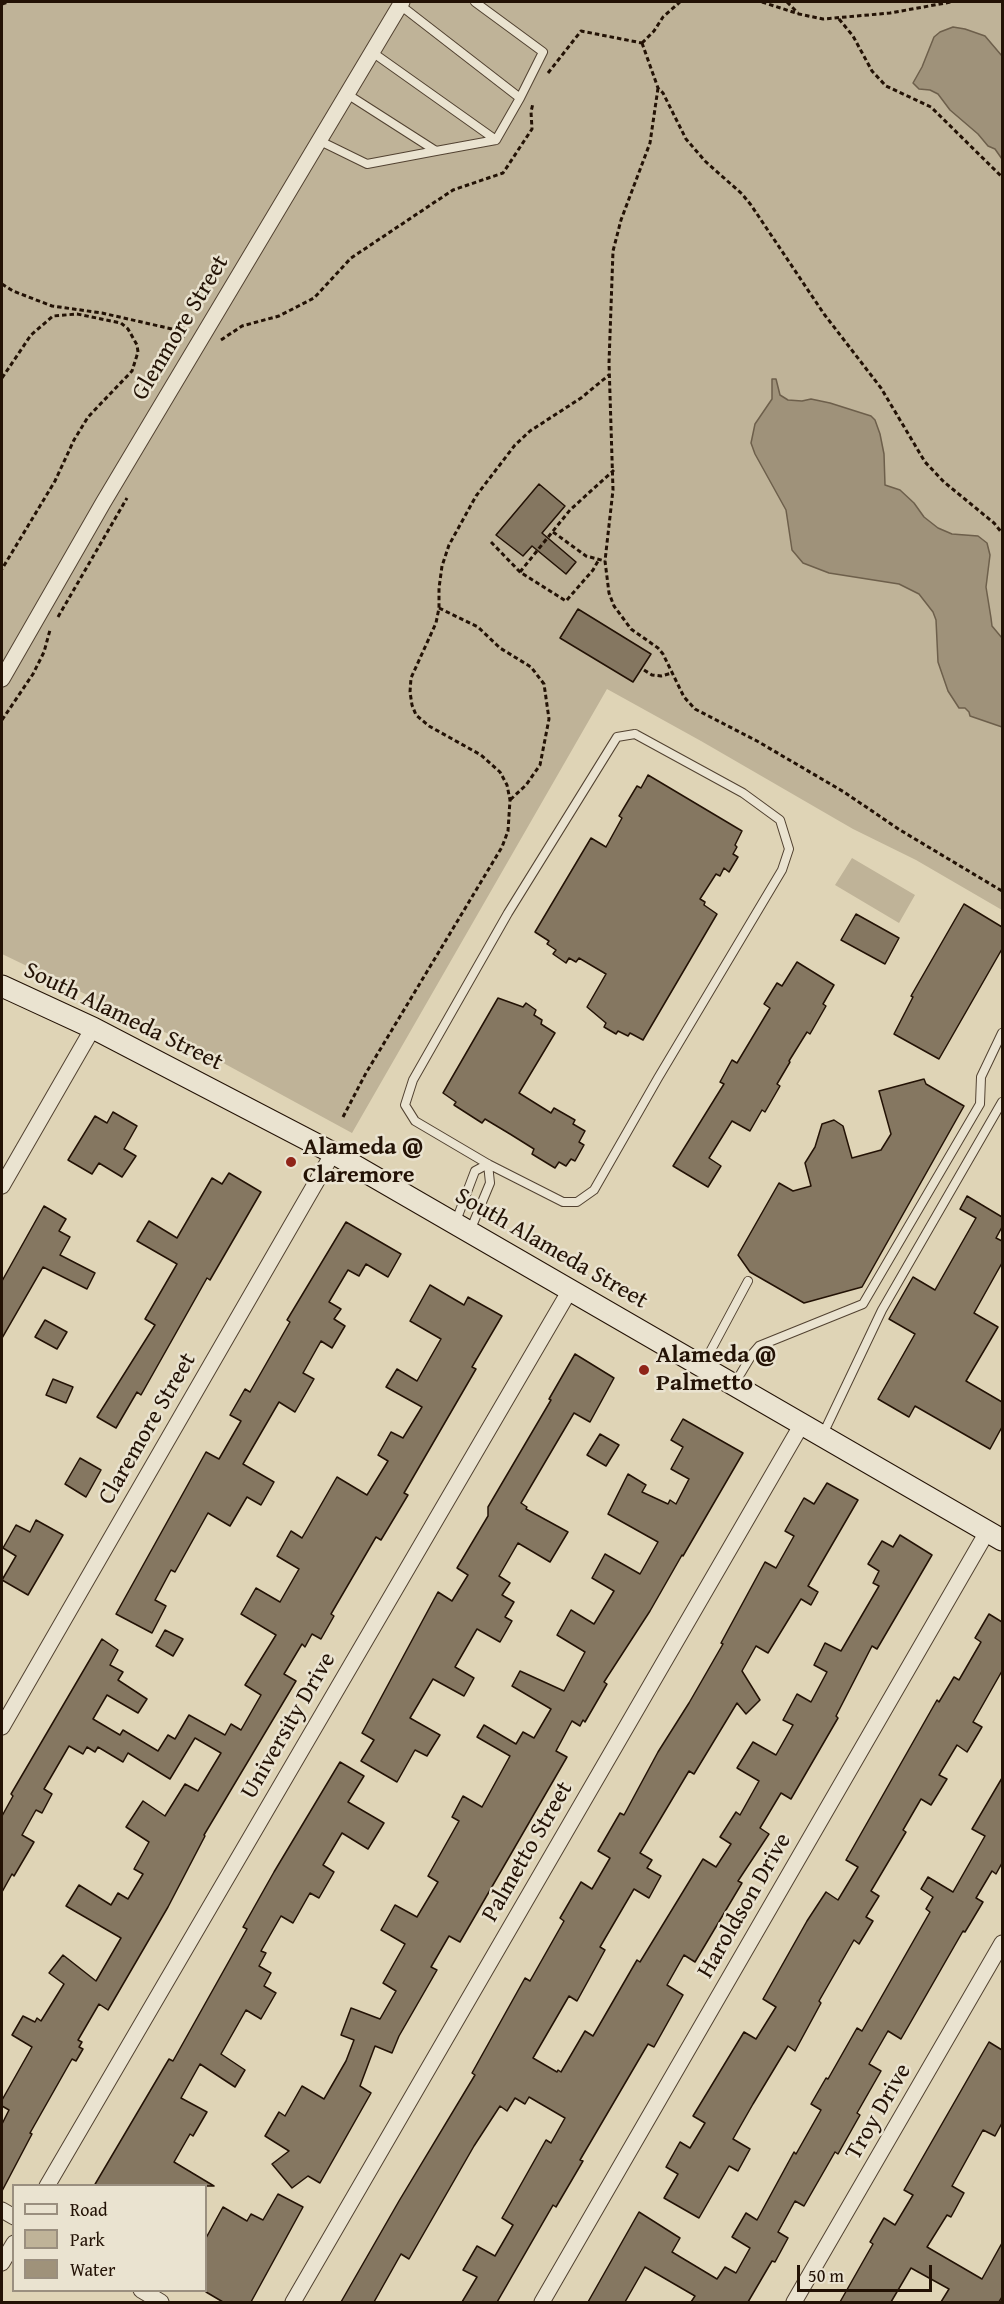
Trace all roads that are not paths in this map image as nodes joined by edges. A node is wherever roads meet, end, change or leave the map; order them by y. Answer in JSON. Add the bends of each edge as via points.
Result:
{"nodes":[{"id":1,"x":475,"y":2,"type":"edge"},
{"id":2,"x":401,"y":3,"type":"edge"},
{"id":3,"x":372,"y":52,"type":"junction"},
{"id":4,"x":347,"y":94,"type":"junction"},
{"id":5,"x":520,"y":98,"type":"junction"},
{"id":6,"x":496,"y":140,"type":"junction"},
{"id":7,"x":320,"y":141,"type":"junction"},
{"id":8,"x":436,"y":151,"type":"junction"},
{"id":9,"x":2,"y":679,"type":"edge"},
{"id":10,"x":2,"y":986,"type":"edge"},
{"id":11,"x":93,"y":1028,"type":"junction"},
{"id":12,"x":1002,"y":1033,"type":"edge"},
{"id":13,"x":1002,"y":1102,"type":"edge"},
{"id":14,"x":333,"y":1153,"type":"junction"},
{"id":15,"x":488,"y":1164,"type":"junction"},
{"id":16,"x":2,"y":1186,"type":"edge"},
{"id":17,"x":463,"y":1226,"type":"junction"},
{"id":18,"x":748,"y":1281,"type":"dead end"},
{"id":19,"x":570,"y":1290,"type":"junction"},
{"id":20,"x":702,"y":1366,"type":"junction"},
{"id":21,"x":734,"y":1385,"type":"junction"},
{"id":22,"x":802,"y":1424,"type":"junction"},
{"id":23,"x":822,"y":1436,"type":"junction"},
{"id":24,"x":995,"y":1536,"type":"edge"},
{"id":25,"x":2,"y":1727,"type":"edge"},
{"id":26,"x":1002,"y":1944,"type":"edge"},
{"id":27,"x":48,"y":2184,"type":"edge"},
{"id":28,"x":12,"y":2246,"type":"edge"},
{"id":29,"x":2,"y":2263,"type":"edge"},
{"id":30,"x":144,"y":2292,"type":"edge"},
{"id":31,"x":161,"y":2302,"type":"edge"},
{"id":32,"x":293,"y":2302,"type":"edge"},
{"id":33,"x":542,"y":2302,"type":"edge"},
{"id":34,"x":794,"y":2302,"type":"edge"}],
"edges":[{"from":1,"to":5,"type":"lane","via":[[543,52]]},
{"from":2,"to":3,"type":"street","name":"Glenmore Street"},
{"from":2,"to":5,"type":"lane"},
{"from":3,"to":4,"type":"street","name":"Glenmore Street"},
{"from":3,"to":6,"type":"lane"},
{"from":4,"to":7,"type":"street","name":"Glenmore Street"},
{"from":4,"to":8,"type":"lane"},
{"from":5,"to":6,"type":"lane"},
{"from":6,"to":8,"type":"lane"},
{"from":7,"to":8,"type":"lane","via":[[367,164]]},
{"from":7,"to":9,"type":"street","name":"Glenmore Street"},
{"from":10,"to":11,"type":"main road","name":"South Alameda Street"},
{"from":11,"to":14,"type":"main road","name":"South Alameda Street"},
{"from":11,"to":16,"type":"street"},
{"from":12,"to":21,"type":"lane","via":[[981,1077],[980,1104],[863,1304],[759,1346]]},
{"from":13,"to":23,"type":"lane","via":[[882,1310]]},
{"from":14,"to":17,"type":"main road","name":"South Alameda Street"},
{"from":14,"to":25,"type":"street","name":"Claremore Street"},
{"from":15,"to":15,"type":"lane","via":[[415,1122],[405,1105],[413,1080],[508,913],[616,737],[635,734],[780,820],[789,849],[782,870],[594,1190],[577,1202],[563,1202]]},
{"from":15,"to":17,"type":"lane","via":[[490,1183]]},
{"from":15,"to":17,"type":"lane","via":[[475,1171]]},
{"from":17,"to":19,"type":"main road","name":"South Alameda Street"},
{"from":18,"to":20,"type":"lane"},
{"from":19,"to":20,"type":"main road","name":"South Alameda Street"},
{"from":19,"to":27,"type":"street","name":"University Drive"},
{"from":20,"to":21,"type":"main road","name":"South Alameda Street"},
{"from":21,"to":22,"type":"main road","name":"South Alameda Street"},
{"from":22,"to":23,"type":"main road","name":"South Alameda Street"},
{"from":22,"to":32,"type":"street","name":"Palmetto Street"},
{"from":23,"to":24,"type":"main road","name":"South Alameda Street"},
{"from":24,"to":33,"type":"street","name":"Haroldson Drive"},
{"from":26,"to":34,"type":"street","name":"Troy Drive"},
{"from":28,"to":29,"type":"street"},
{"from":30,"to":31,"type":"street"}]}
